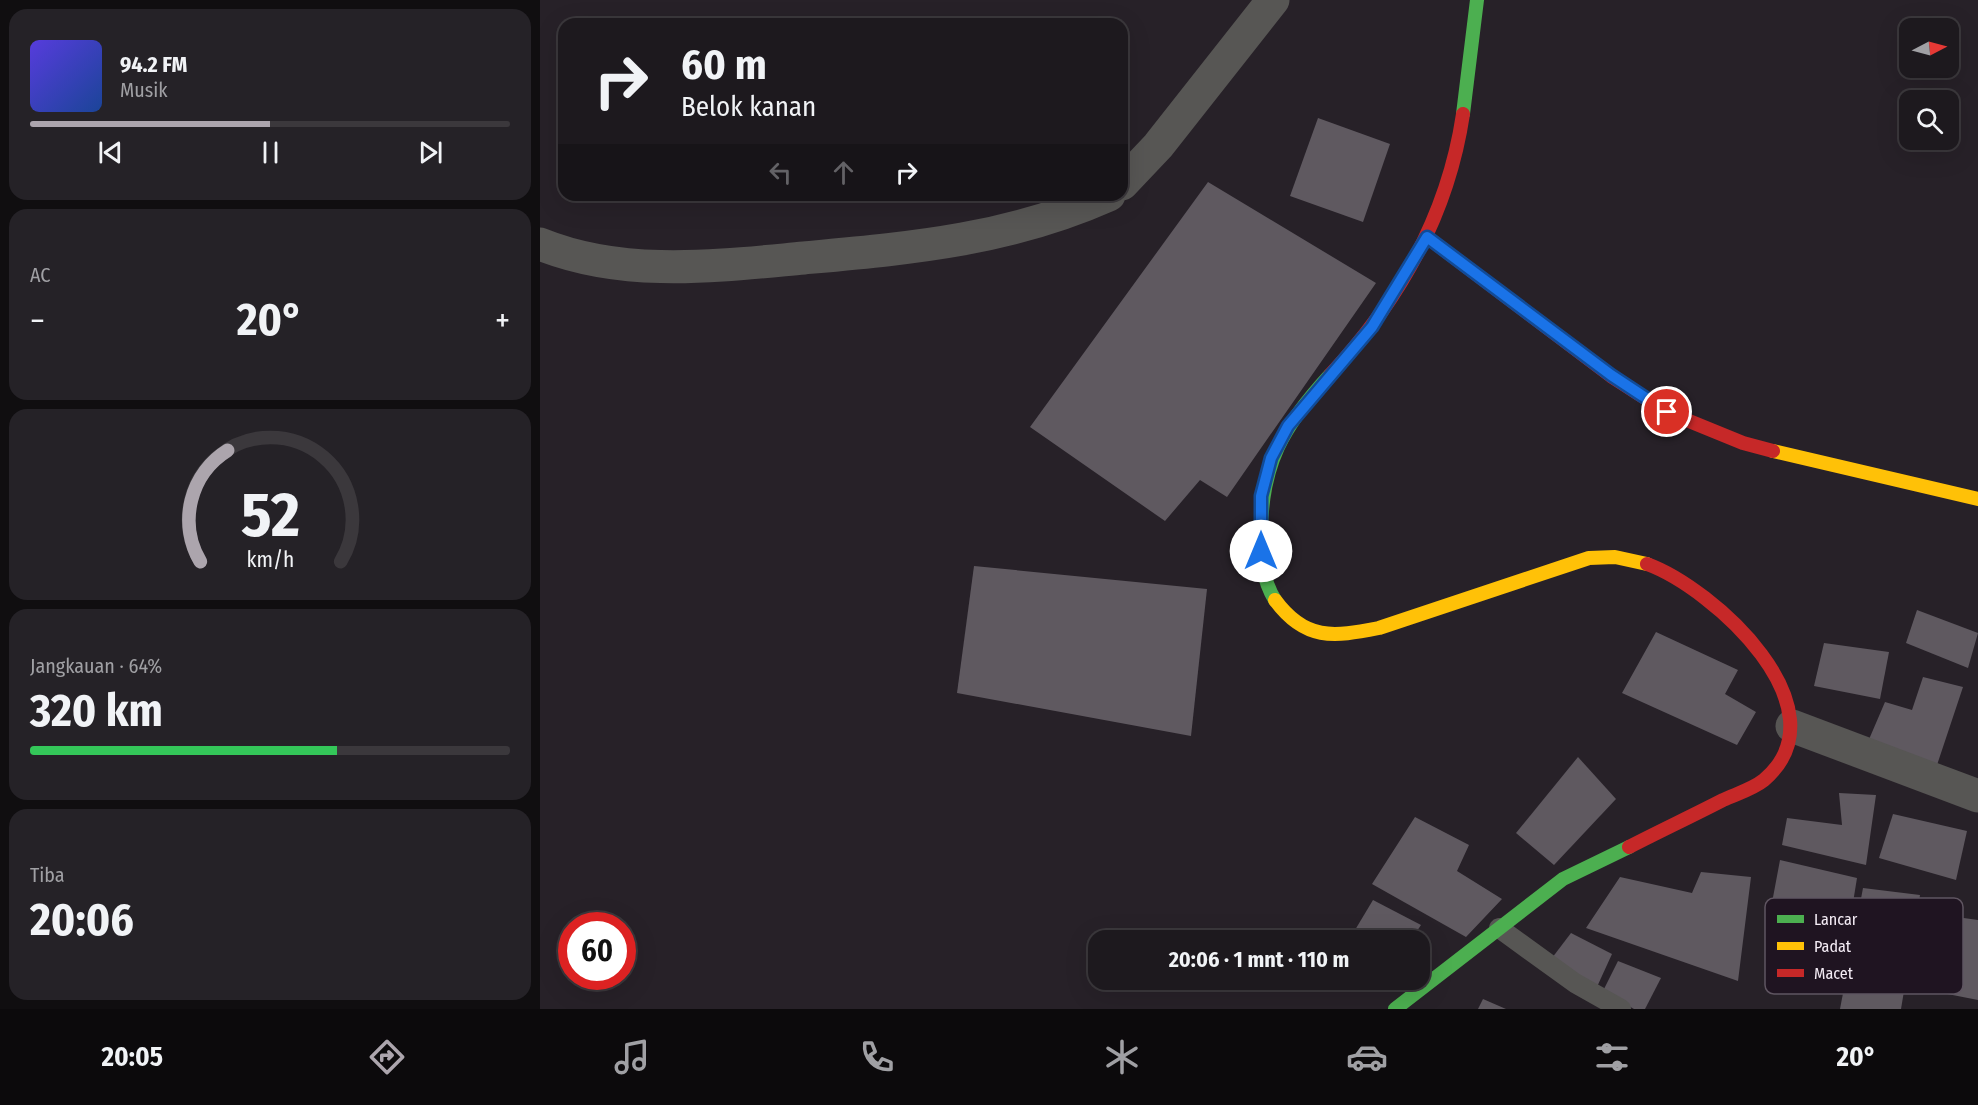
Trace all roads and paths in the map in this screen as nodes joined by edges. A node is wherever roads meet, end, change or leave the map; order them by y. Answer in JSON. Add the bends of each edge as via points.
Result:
{"nodes":[{"id":1,"x":1273,"y":0,"type":"edge"},
{"id":2,"x":1477,"y":0,"type":"edge"},
{"id":3,"x":1128,"y":178,"type":"edge"},
{"id":4,"x":1095,"y":201,"type":"edge"},
{"id":5,"x":1427,"y":237,"type":"junction"},
{"id":6,"x":540,"y":244,"type":"edge"},
{"id":7,"x":1978,"y":499,"type":"edge"},
{"id":8,"x":1792,"y":726,"type":"junction"},
{"id":9,"x":1978,"y":796,"type":"edge"},
{"id":10,"x":1498,"y":928,"type":"junction"},
{"id":11,"x":1395,"y":1009,"type":"edge"},
{"id":12,"x":1621,"y":1009,"type":"edge"}],
"edges":[{"from":1,"to":3,"type":"street","via":[[1158,146]]},
{"from":2,"to":5,"type":"main road","via":[[1458,141],[1447,192]]},
{"from":4,"to":6,"type":"street","via":[[1054,218],[933,246],[724,266],[616,266]]},
{"from":5,"to":7,"type":"main road","via":[[1611,375],[1667,412],[1743,443]]},
{"from":5,"to":8,"type":"main road","via":[[1372,327],[1288,426],[1271,458],[1261,496],[1261,569],[1267,590],[1283,613],[1303,629],[1323,636],[1379,628],[1589,558],[1616,557],[1664,570],[1716,604],[1741,627],[1774,674]]},
{"from":8,"to":9,"type":"street"},
{"from":8,"to":10,"type":"main road","via":[[1784,755],[1763,780],[1563,879]]},
{"from":10,"to":11,"type":"main road"},
{"from":10,"to":12,"type":"lane","via":[[1575,983]]}]}
